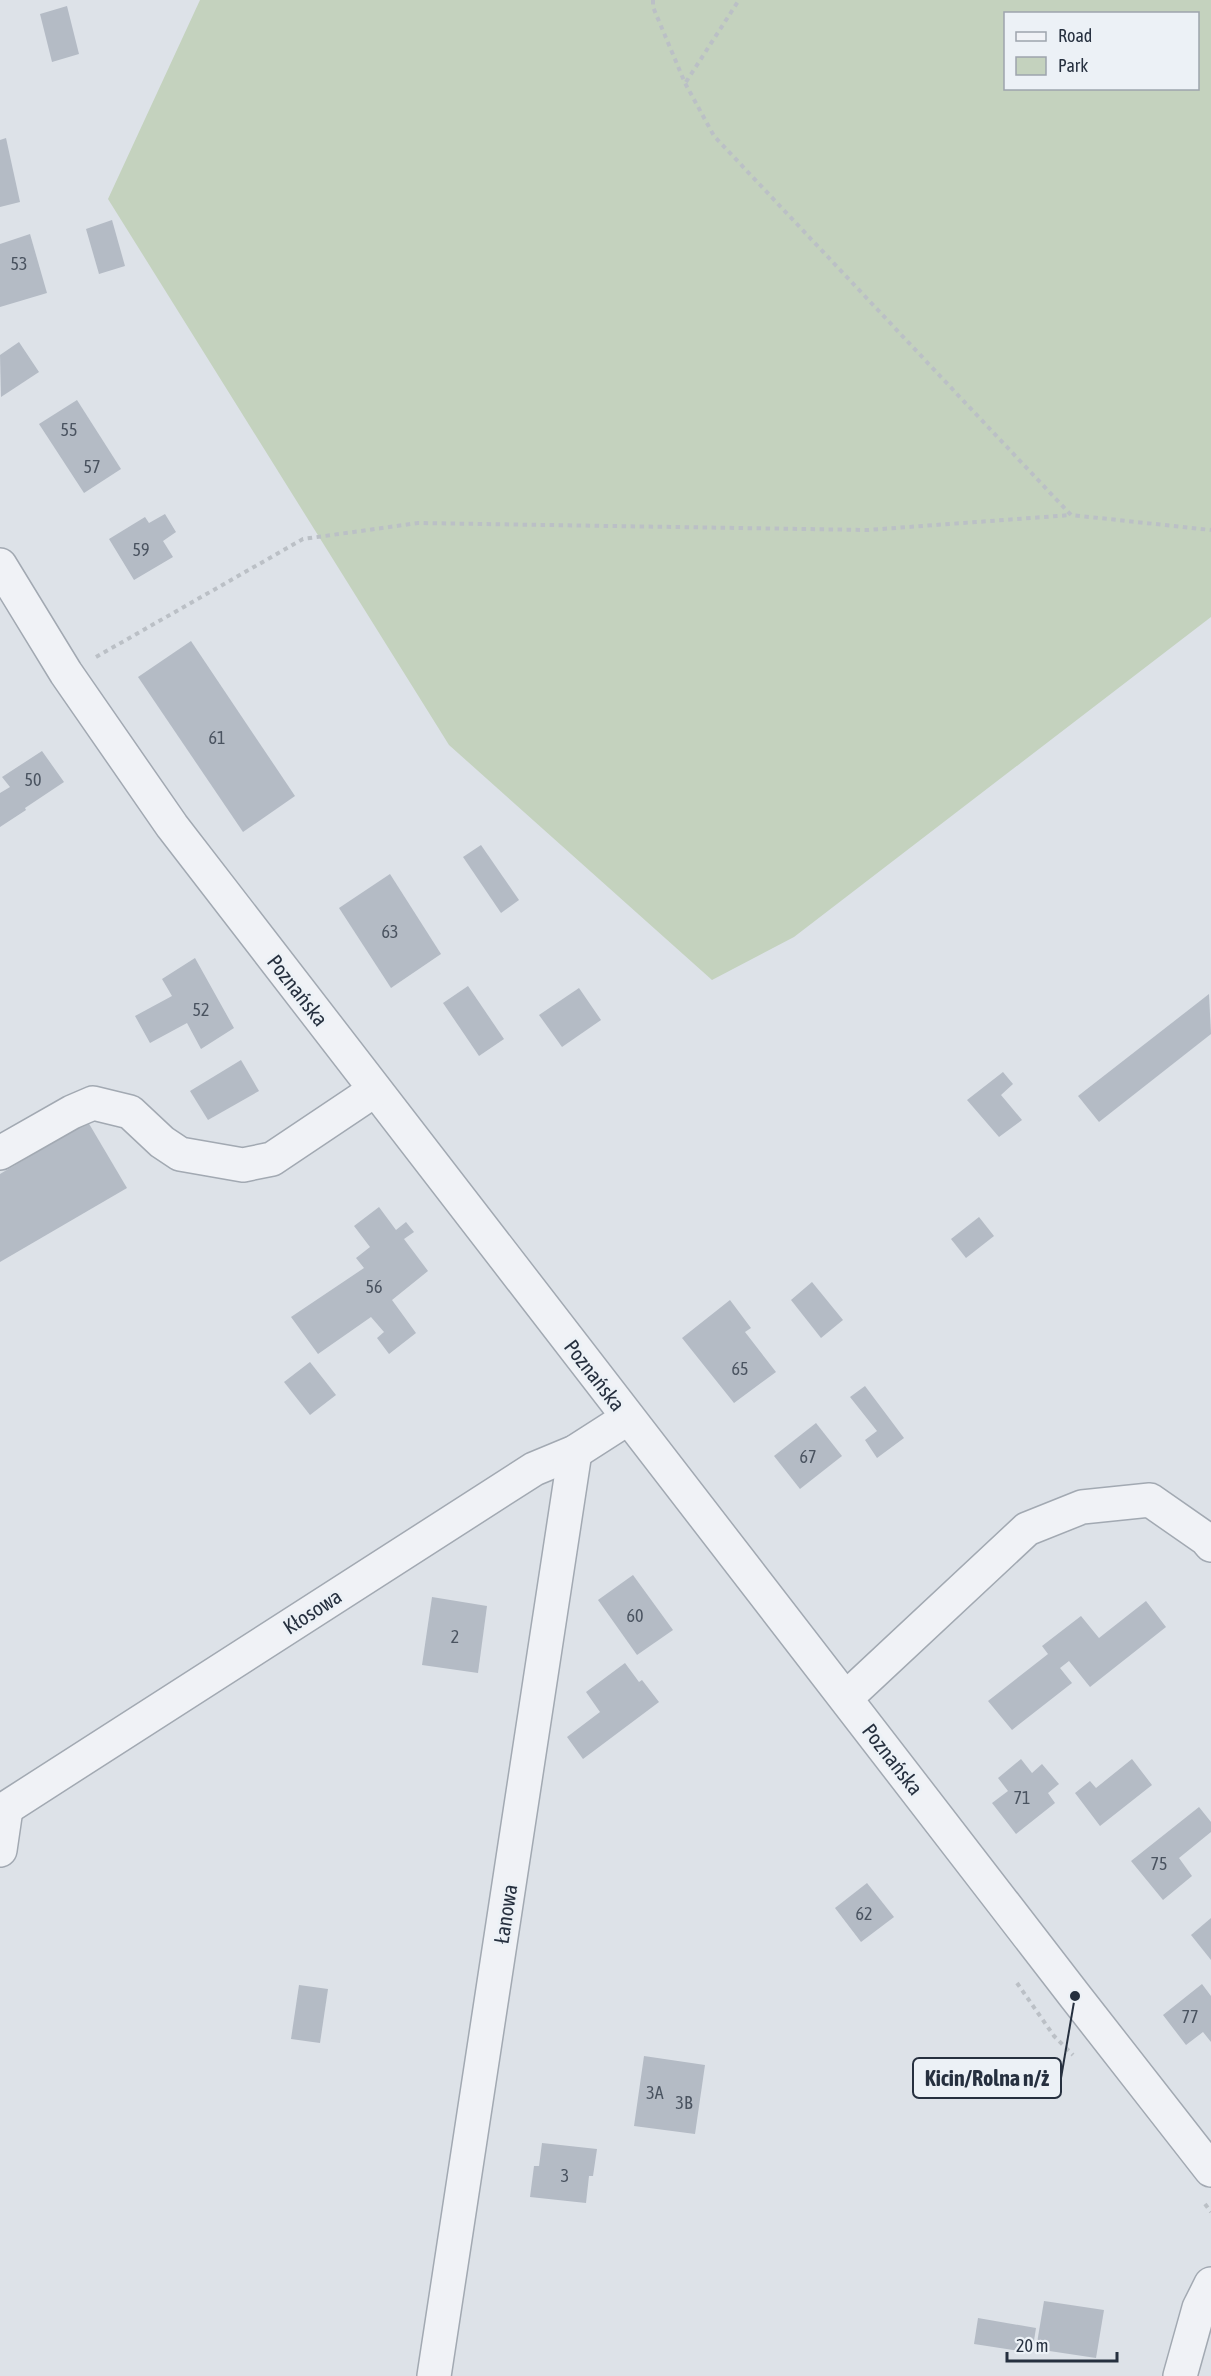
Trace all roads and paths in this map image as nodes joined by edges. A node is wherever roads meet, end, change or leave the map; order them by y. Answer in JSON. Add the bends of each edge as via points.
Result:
{"nodes":[{"id":1,"x":653,"y":0,"type":"edge"},
{"id":2,"x":739,"y":0,"type":"edge"},
{"id":3,"x":685,"y":83,"type":"junction"},
{"id":4,"x":1071,"y":515,"type":"junction"},
{"id":5,"x":1211,"y":530,"type":"edge"},
{"id":6,"x":0,"y":565,"type":"edge"},
{"id":7,"x":66,"y":674,"type":"junction"},
{"id":8,"x":375,"y":1090,"type":"junction"},
{"id":9,"x":0,"y":1154,"type":"edge"},
{"id":10,"x":628,"y":1418,"type":"junction"},
{"id":11,"x":575,"y":1452,"type":"junction"},
{"id":12,"x":1211,"y":1545,"type":"edge"},
{"id":13,"x":846,"y":1698,"type":"junction"},
{"id":14,"x":3,"y":1811,"type":"edge"},
{"id":15,"x":0,"y":1850,"type":"edge"},
{"id":16,"x":1211,"y":2170,"type":"edge"},
{"id":17,"x":1211,"y":2284,"type":"edge"},
{"id":18,"x":434,"y":2376,"type":"edge"},
{"id":19,"x":1180,"y":2376,"type":"edge"}],
"edges":[{"from":1,"to":3,"type":"path"},
{"from":2,"to":3,"type":"path"},
{"from":3,"to":4,"type":"path","via":[[714,136]]},
{"from":4,"to":5,"type":"path"},
{"from":4,"to":7,"type":"path","via":[[868,530],[418,523],[303,539]]},
{"from":6,"to":7,"type":"street","name":"Poznańska"},
{"from":7,"to":8,"type":"street","name":"Poznańska","via":[[172,826]]},
{"from":8,"to":9,"type":"street","via":[[272,1159],[243,1165],[180,1154],[130,1112],[93,1103]]},
{"from":8,"to":10,"type":"street","name":"Poznańska"},
{"from":10,"to":11,"type":"street","name":"Kłosowa"},
{"from":10,"to":13,"type":"street","name":"Poznańska"},
{"from":11,"to":14,"type":"street","name":"Kłosowa","via":[[534,1469]]},
{"from":11,"to":18,"type":"street","name":"Łanowa"},
{"from":12,"to":13,"type":"street","via":[[1150,1500],[1082,1507],[1027,1529]]},
{"from":13,"to":16,"type":"street","name":"Poznańska"},
{"from":14,"to":15,"type":"street"},
{"from":17,"to":19,"type":"street","via":[[1199,2308]]}]}
